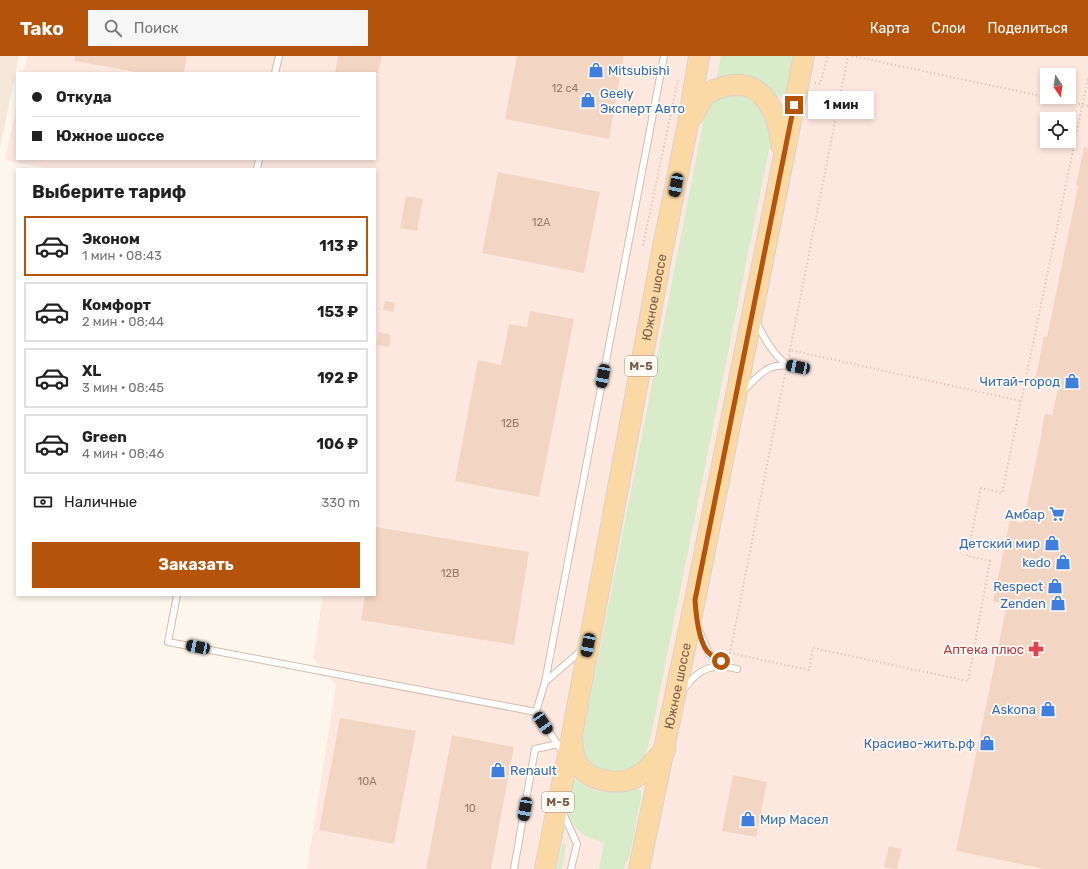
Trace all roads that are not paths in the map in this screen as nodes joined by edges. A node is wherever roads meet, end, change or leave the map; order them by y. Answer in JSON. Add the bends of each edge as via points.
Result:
{"nodes":[{"id":1,"x":279,"y":56,"type":"edge"},
{"id":2,"x":664,"y":56,"type":"edge"},
{"id":3,"x":699,"y":56,"type":"edge"},
{"id":4,"x":804,"y":56,"type":"edge"},
{"id":5,"x":276,"y":72,"type":"edge"},
{"id":6,"x":688,"y":124,"type":"junction"},
{"id":7,"x":783,"y":159,"type":"junction"},
{"id":8,"x":752,"y":314,"type":"junction"},
{"id":9,"x":787,"y":365,"type":"junction"},
{"id":10,"x":798,"y":367,"type":"dead end"},
{"id":11,"x":736,"y":398,"type":"junction"},
{"id":12,"x":177,"y":596,"type":"edge"},
{"id":13,"x":695,"y":600,"type":"junction"},
{"id":14,"x":588,"y":645,"type":"junction"},
{"id":15,"x":728,"y":666,"type":"junction"},
{"id":16,"x":736,"y":669,"type":"dead end"},
{"id":17,"x":544,"y":682,"type":"junction"},
{"id":18,"x":674,"y":704,"type":"junction"},
{"id":19,"x":536,"y":712,"type":"junction"},
{"id":20,"x":565,"y":746,"type":"junction"},
{"id":21,"x":665,"y":750,"type":"junction"},
{"id":22,"x":558,"y":802,"type":"junction"},
{"id":23,"x":514,"y":869,"type":"edge"},
{"id":24,"x":545,"y":869,"type":"edge"},
{"id":25,"x":571,"y":869,"type":"edge"},
{"id":26,"x":639,"y":869,"type":"edge"}],
"edges":[{"from":1,"to":5,"type":"lane"},
{"from":2,"to":17,"type":"lane"},
{"from":3,"to":6,"type":"main road","name":"Южное шоссе","number":"М-5"},
{"from":4,"to":7,"type":"main road","name":"Южное шоссе"},
{"from":6,"to":7,"type":"main road","via":[[705,96],[719,88],[746,86],[759,92],[769,103],[778,126]]},
{"from":6,"to":14,"type":"main road","name":"Южное шоссе","number":"М-5"},
{"from":7,"to":8,"type":"main road","name":"Южное шоссе"},
{"from":8,"to":9,"type":"lane","via":[[769,347]]},
{"from":8,"to":11,"type":"main road","name":"Южное шоссе"},
{"from":9,"to":10,"type":"lane"},
{"from":9,"to":11,"type":"lane","via":[[774,366],[764,371]]},
{"from":11,"to":13,"type":"main road","name":"Южное шоссе"},
{"from":12,"to":19,"type":"lane","via":[[168,642]]},
{"from":13,"to":15,"type":"lane","via":[[699,630],[709,654]]},
{"from":13,"to":18,"type":"main road","name":"Южное шоссе"},
{"from":14,"to":17,"type":"lane"},
{"from":14,"to":20,"type":"main road","name":"Южное шоссе","number":"М-5"},
{"from":15,"to":16,"type":"lane"},
{"from":15,"to":18,"type":"lane","via":[[713,666],[697,674]]},
{"from":17,"to":19,"type":"lane"},
{"from":18,"to":21,"type":"main road","name":"Южное шоссе"},
{"from":19,"to":20,"type":"lane"},
{"from":20,"to":21,"type":"main road","via":[[584,772],[610,782],[641,775]]},
{"from":20,"to":22,"type":"main road","name":"Южное шоссе","number":"М-5"},
{"from":20,"to":23,"type":"lane","via":[[535,749]]},
{"from":21,"to":26,"type":"main road","name":"Южное шоссе"},
{"from":22,"to":24,"type":"main road","name":"Южное шоссе","number":"М-5"},
{"from":22,"to":25,"type":"lane","via":[[577,844]]}]}
